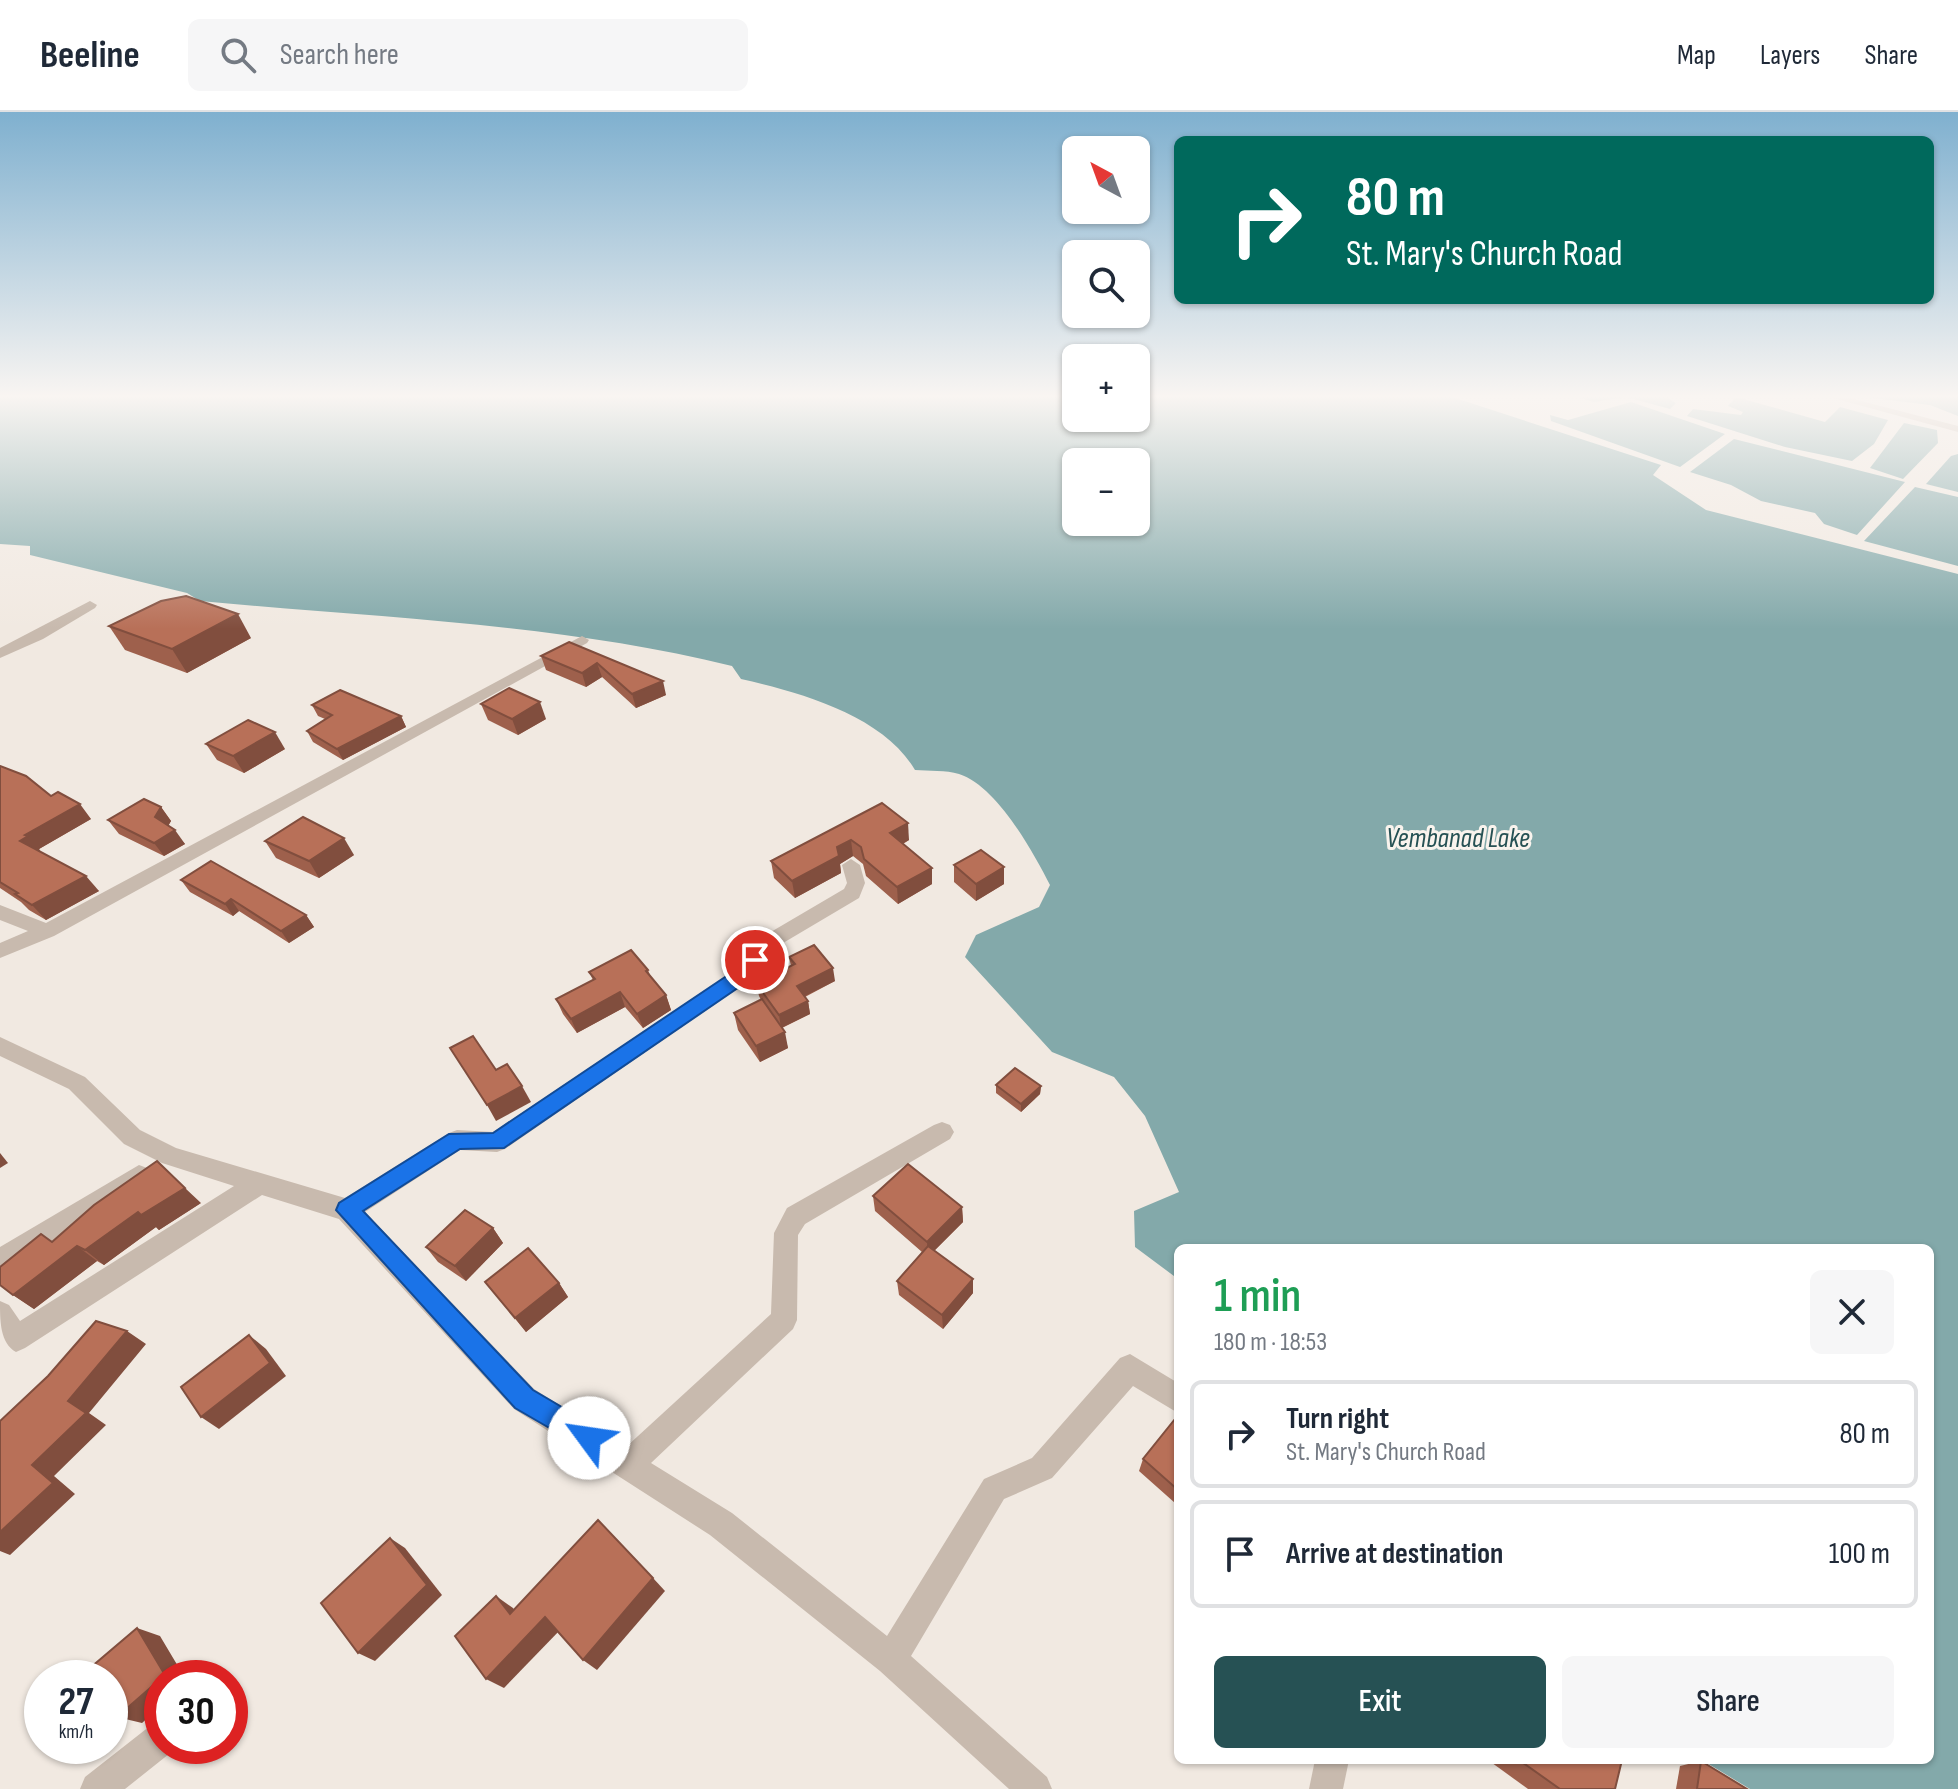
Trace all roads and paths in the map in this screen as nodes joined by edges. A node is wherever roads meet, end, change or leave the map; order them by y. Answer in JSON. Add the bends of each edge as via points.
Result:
{"nodes":[{"id":1,"x":90,"y":605,"type":"dead end"},
{"id":2,"x":582,"y":640,"type":"dead end"},
{"id":3,"x":0,"y":654,"type":"edge"},
{"id":4,"x":851,"y":865,"type":"dead end"},
{"id":5,"x":0,"y":912,"type":"edge"},
{"id":6,"x":47,"y":931,"type":"junction"},
{"id":7,"x":0,"y":951,"type":"edge"},
{"id":8,"x":0,"y":1046,"type":"edge"},
{"id":9,"x":942,"y":1132,"type":"dead end"},
{"id":10,"x":170,"y":1156,"type":"junction"},
{"id":11,"x":261,"y":1182,"type":"junction"},
{"id":12,"x":347,"y":1210,"type":"junction"},
{"id":13,"x":0,"y":1261,"type":"edge"},
{"id":14,"x":0,"y":1314,"type":"edge"},
{"id":15,"x":1174,"y":1396,"type":"edge"},
{"id":16,"x":630,"y":1463,"type":"junction"},
{"id":17,"x":891,"y":1660,"type":"junction"},
{"id":18,"x":144,"y":1752,"type":"edge"},
{"id":19,"x":1331,"y":1764,"type":"edge"},
{"id":20,"x":97,"y":1789,"type":"edge"},
{"id":21,"x":1035,"y":1789,"type":"edge"},
{"id":22,"x":1326,"y":1789,"type":"edge"}],
"edges":[{"from":1,"to":3,"type":"street"},
{"from":2,"to":6,"type":"street"},
{"from":4,"to":12,"type":"street","via":[[856,883],[852,893],[771,941],[738,978],[497,1142],[457,1140]]},
{"from":5,"to":6,"type":"street"},
{"from":6,"to":7,"type":"street"},
{"from":8,"to":10,"type":"street","via":[[77,1083],[132,1137]]},
{"from":9,"to":16,"type":"street","via":[[796,1216],[786,1233],[784,1320]]},
{"from":10,"to":11,"type":"street"},
{"from":10,"to":13,"type":"street"},
{"from":11,"to":12,"type":"street"},
{"from":11,"to":14,"type":"street","via":[[16,1339]]},
{"from":12,"to":16,"type":"street","via":[[524,1399]]},
{"from":15,"to":17,"type":"street","via":[[1130,1368],[1042,1468],[994,1489]]},
{"from":16,"to":17,"type":"street","via":[[721,1524]]},
{"from":17,"to":21,"type":"street"},
{"from":18,"to":20,"type":"street"},
{"from":19,"to":22,"type":"street"}]}
